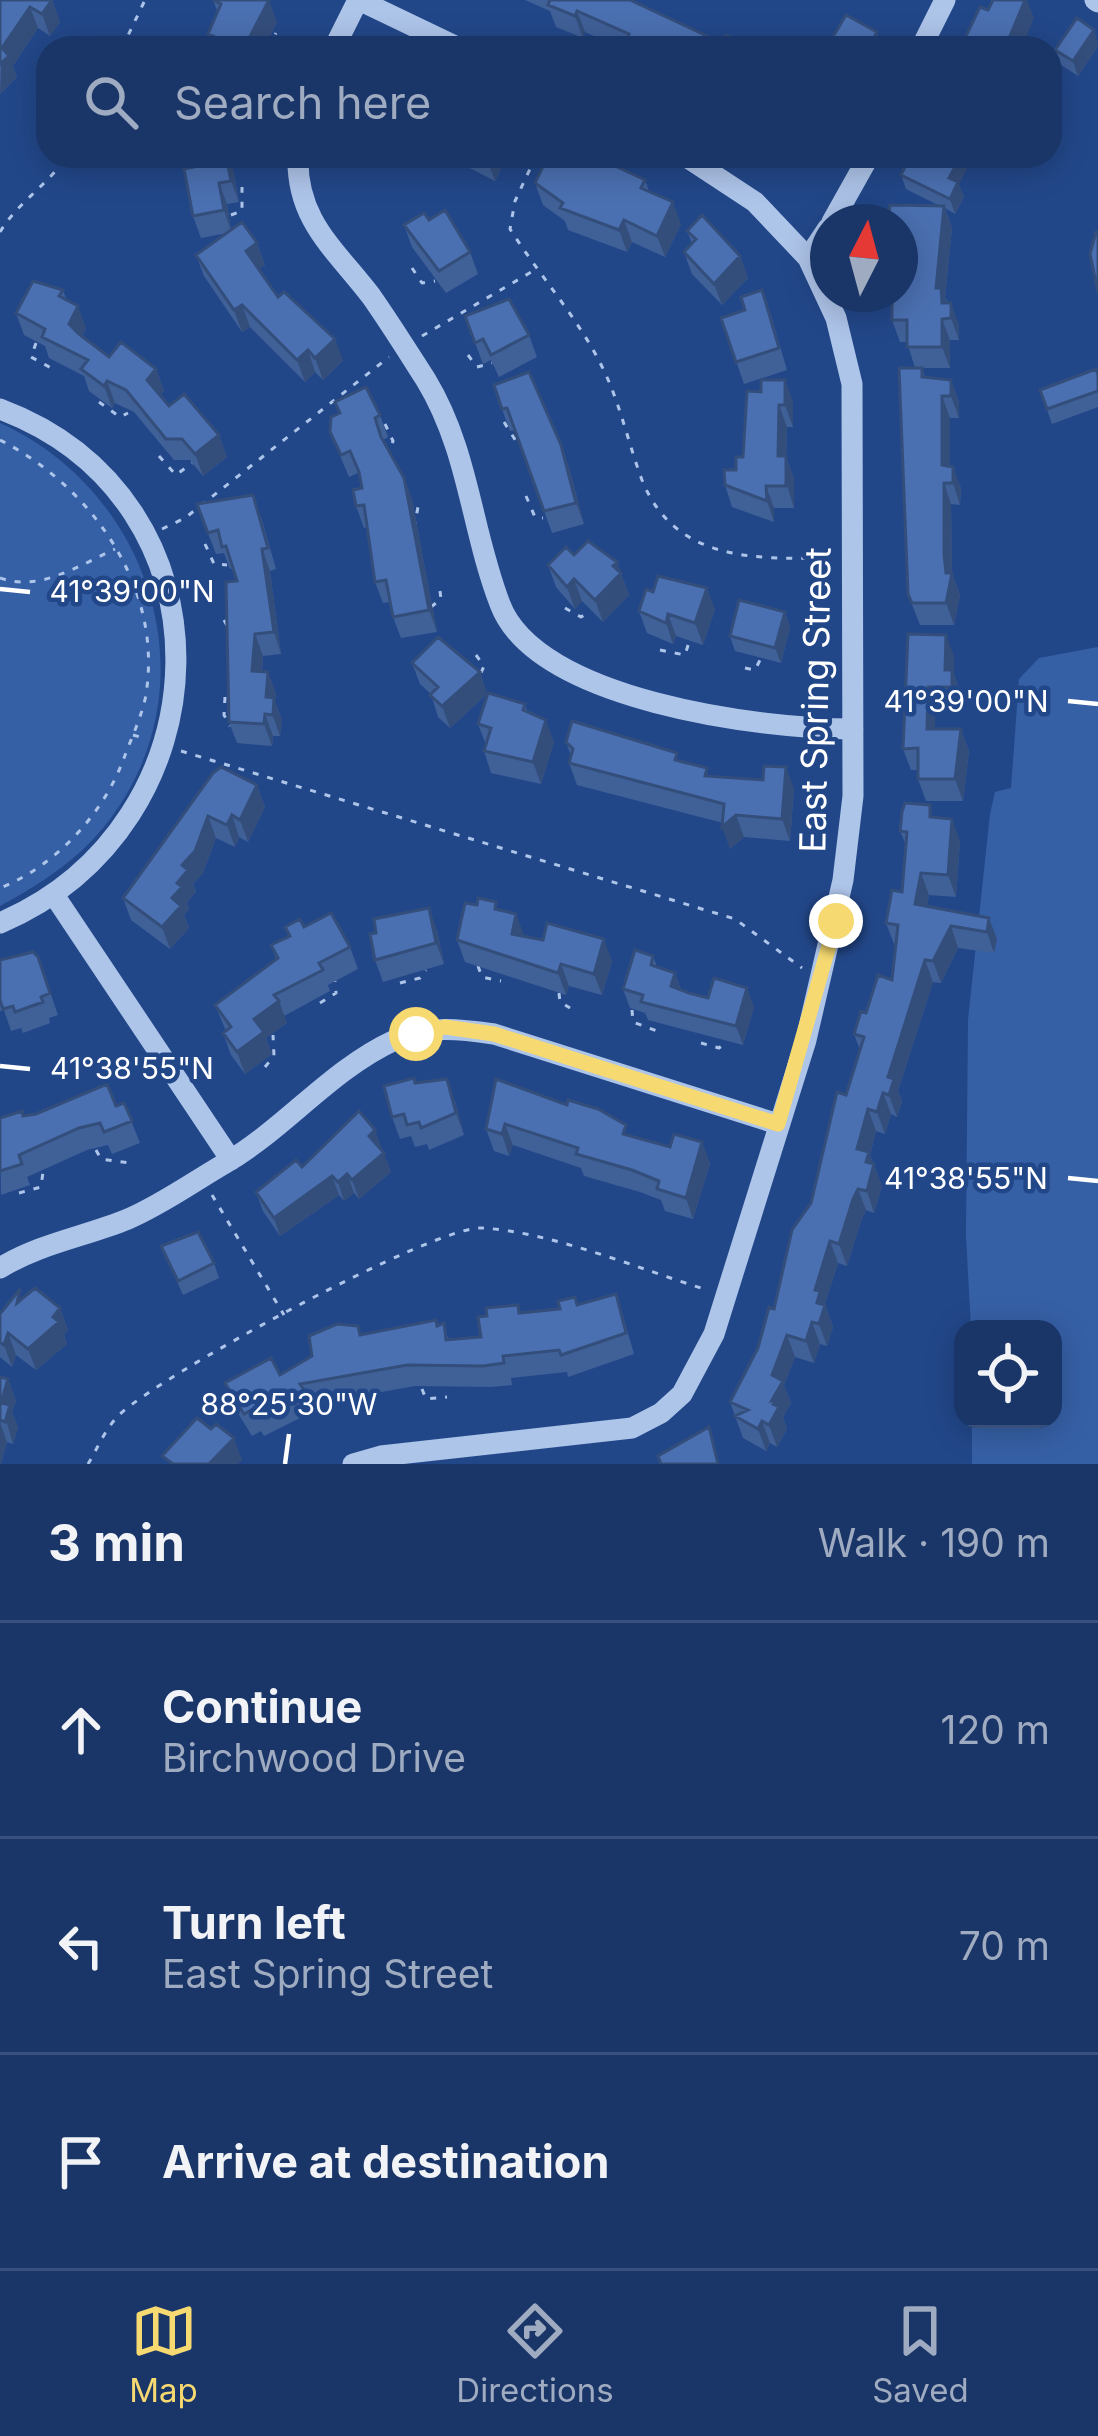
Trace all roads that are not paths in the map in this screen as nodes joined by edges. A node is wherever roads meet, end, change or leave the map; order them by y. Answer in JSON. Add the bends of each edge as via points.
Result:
{"nodes":[{"id":1,"x":359,"y":0,"type":"edge"},
{"id":2,"x":945,"y":0,"type":"edge"},
{"id":3,"x":340,"y":36,"type":"edge"},
{"id":4,"x":434,"y":36,"type":"edge"},
{"id":5,"x":927,"y":36,"type":"edge"},
{"id":6,"x":299,"y":168,"type":"edge"},
{"id":7,"x":703,"y":168,"type":"edge"},
{"id":8,"x":862,"y":168,"type":"edge"},
{"id":9,"x":842,"y":204,"type":"edge"},
{"id":10,"x":810,"y":255,"type":"edge"},
{"id":11,"x":808,"y":258,"type":"junction"},
{"id":12,"x":0,"y":410,"type":"edge"},
{"id":13,"x":854,"y":729,"type":"junction"},
{"id":14,"x":54,"y":895,"type":"junction"},
{"id":15,"x":0,"y":923,"type":"edge"},
{"id":16,"x":778,"y":1124,"type":"junction"},
{"id":17,"x":231,"y":1160,"type":"junction"},
{"id":18,"x":0,"y":1268,"type":"edge"},
{"id":19,"x":353,"y":1464,"type":"edge"}],
"edges":[{"from":1,"to":3,"type":"street"},
{"from":1,"to":4,"type":"street"},
{"from":2,"to":5,"type":"street"},
{"from":6,"to":13,"type":"street","via":[[302,204],[322,240],[368,292],[440,404],[466,469],[501,608],[532,647],[593,682],[741,724]]},
{"from":7,"to":11,"type":"street","name":"East Spring Street","via":[[755,202]]},
{"from":8,"to":9,"type":"street"},
{"from":10,"to":11,"type":"street"},
{"from":11,"to":13,"type":"street","name":"East Spring Street","via":[[836,318],[852,384]]},
{"from":12,"to":14,"type":"street","via":[[68,445],[118,490],[157,560],[174,624],[175,692],[141,805]]},
{"from":13,"to":16,"type":"street","name":"East Spring Street","via":[[843,880]]},
{"from":14,"to":15,"type":"street"},
{"from":14,"to":17,"type":"street"},
{"from":16,"to":17,"type":"street","via":[[494,1034],[445,1027],[400,1037],[348,1065],[295,1116]]},
{"from":16,"to":19,"type":"street","name":"East Spring Street","via":[[714,1334],[698,1370],[662,1413],[599,1435]]},
{"from":17,"to":18,"type":"street","via":[[129,1218],[35,1247]]}]}
